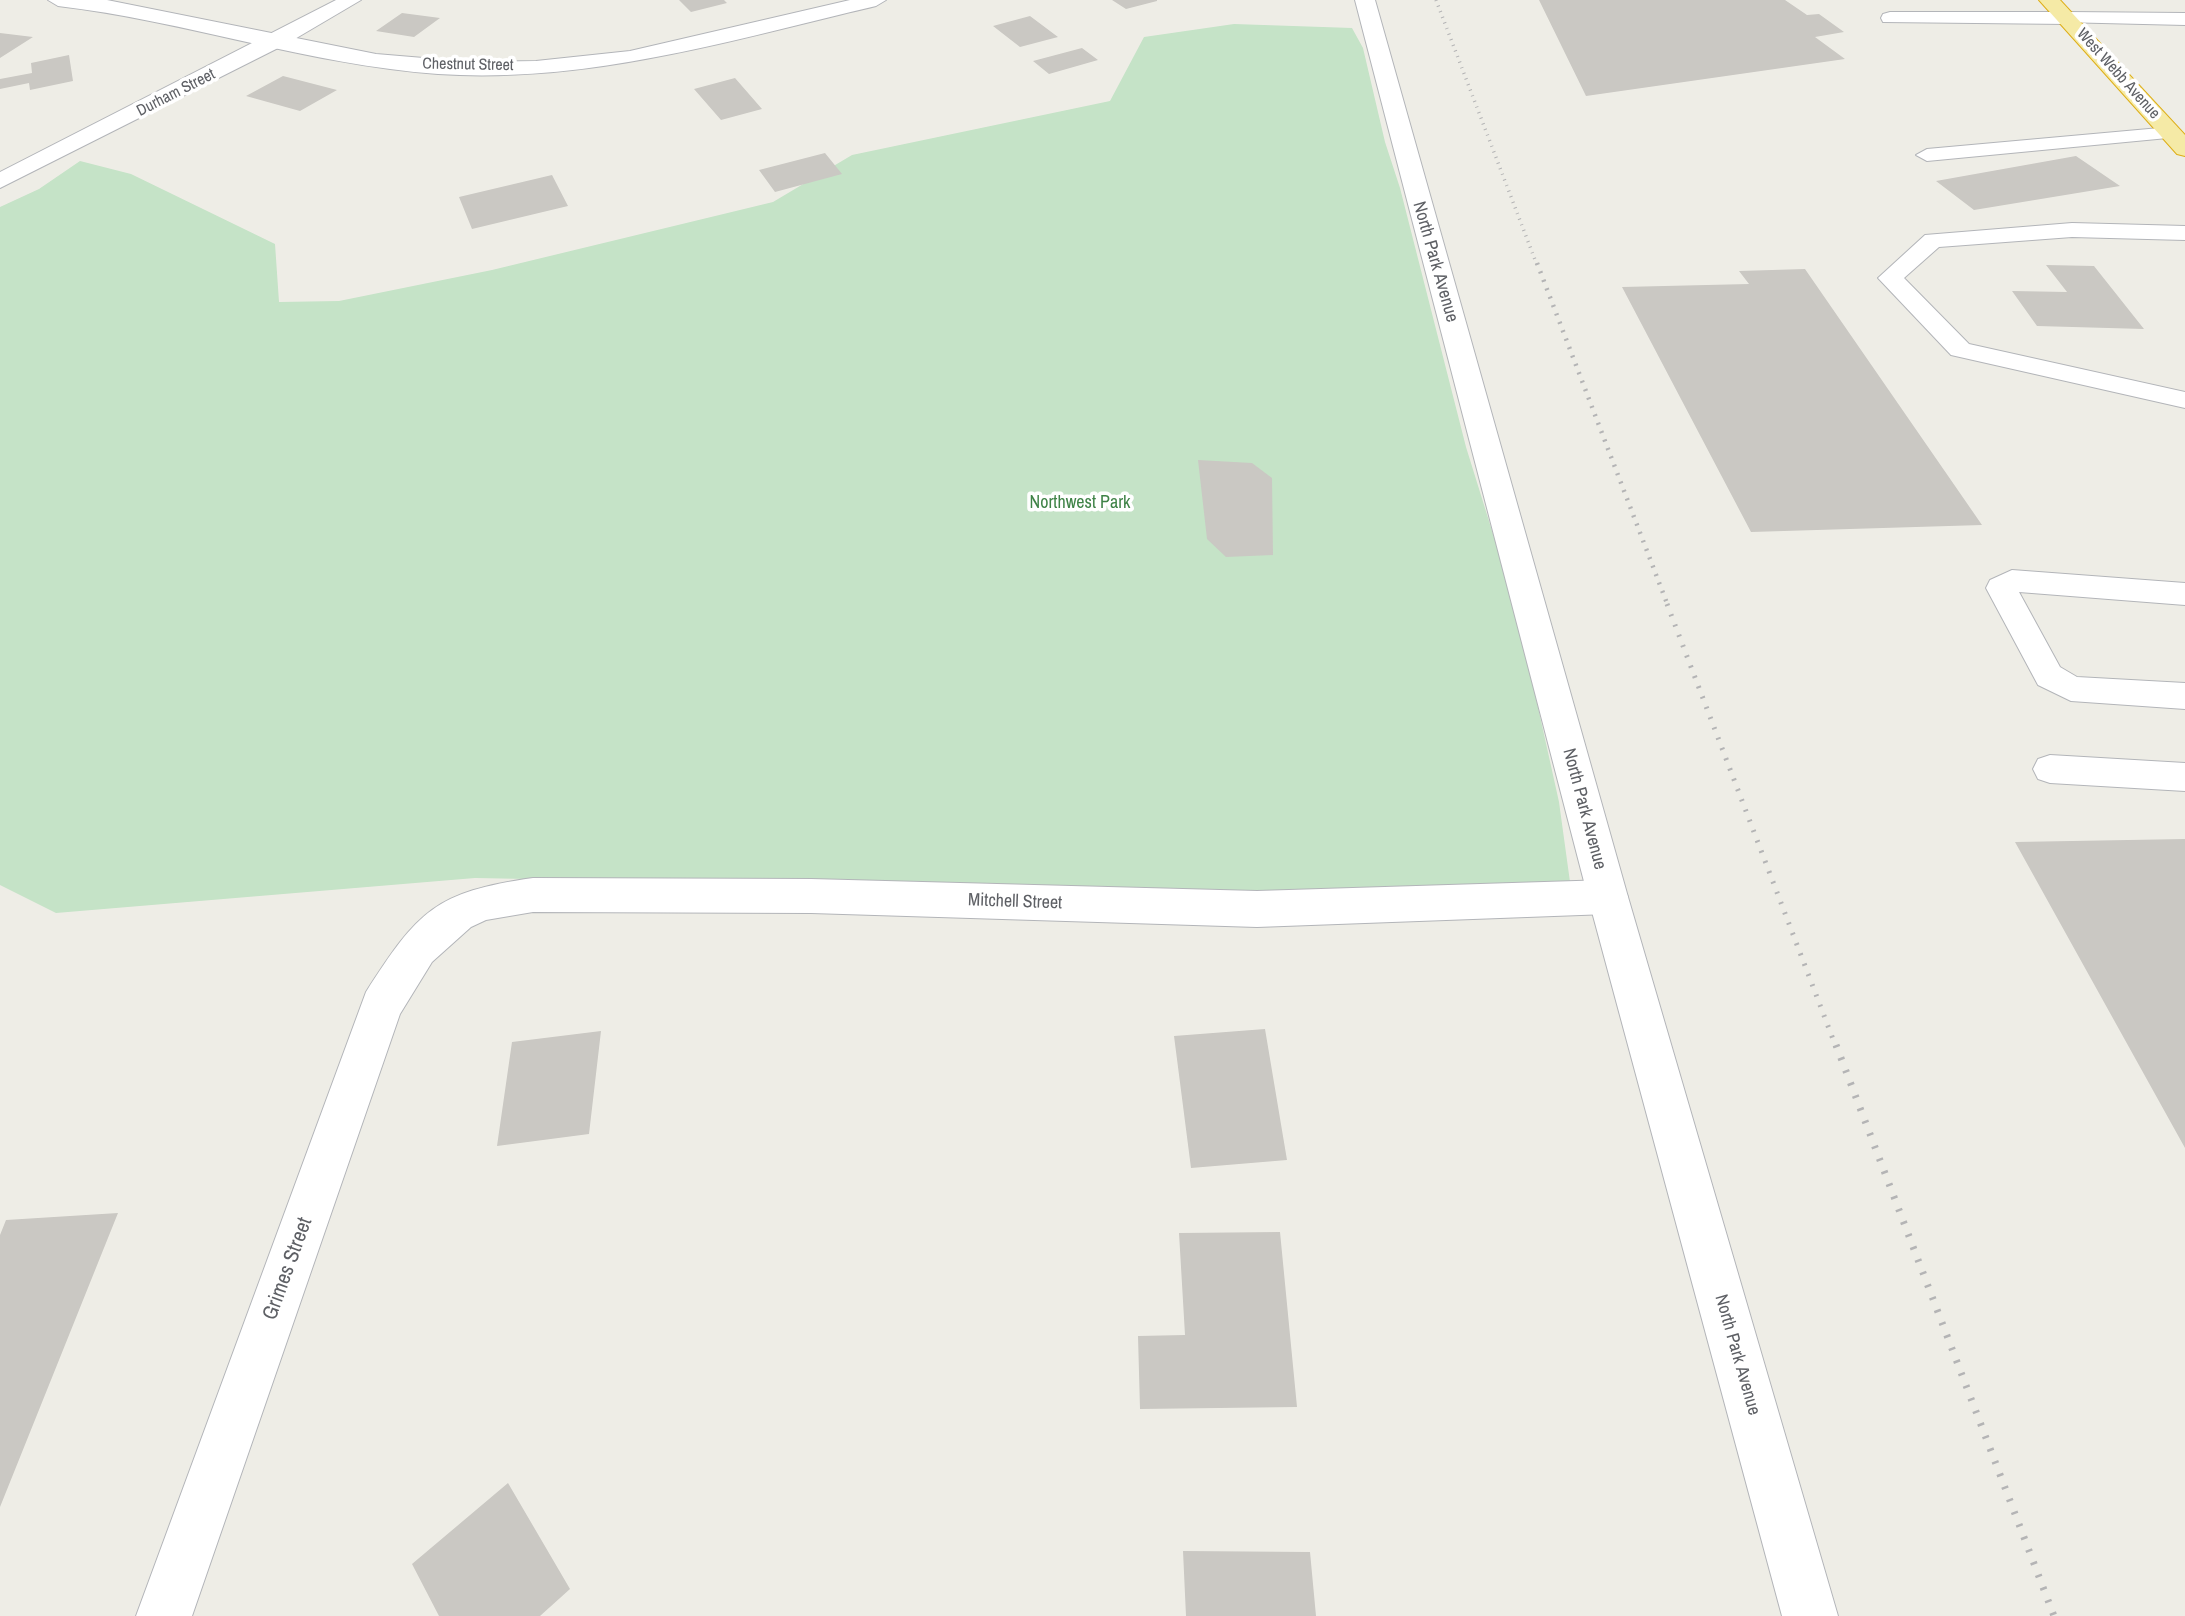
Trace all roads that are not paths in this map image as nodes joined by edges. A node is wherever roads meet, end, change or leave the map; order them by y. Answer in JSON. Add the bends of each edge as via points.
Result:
{"nodes":[{"id":1,"x":58,"y":0,"type":"edge"},
{"id":2,"x":351,"y":0,"type":"edge"},
{"id":3,"x":876,"y":0,"type":"edge"},
{"id":4,"x":1365,"y":0,"type":"edge"},
{"id":5,"x":2049,"y":0,"type":"edge"},
{"id":6,"x":1890,"y":18,"type":"dead end"},
{"id":7,"x":2067,"y":18,"type":"junction"},
{"id":8,"x":2185,"y":19,"type":"edge"},
{"id":9,"x":281,"y":39,"type":"junction"},
{"id":10,"x":2178,"y":141,"type":"edge"},
{"id":11,"x":1927,"y":155,"type":"dead end"},
{"id":12,"x":0,"y":181,"type":"edge"},
{"id":13,"x":2185,"y":233,"type":"edge"},
{"id":14,"x":2185,"y":400,"type":"edge"},
{"id":15,"x":2185,"y":594,"type":"edge"},
{"id":16,"x":2185,"y":696,"type":"edge"},
{"id":17,"x":2050,"y":769,"type":"dead end"},
{"id":18,"x":2185,"y":777,"type":"edge"},
{"id":19,"x":1608,"y":897,"type":"junction"},
{"id":20,"x":433,"y":935,"type":"joint"},
{"id":21,"x":164,"y":1616,"type":"edge"},
{"id":22,"x":1810,"y":1616,"type":"edge"}],
"edges":[{"from":1,"to":9,"type":"street","name":"Chestnut Street"},
{"from":2,"to":9,"type":"street","name":"Durham Street"},
{"from":3,"to":9,"type":"street","name":"Chestnut Street","via":[[599,62],[484,68],[438,65],[378,60]]},
{"from":4,"to":19,"type":"street","name":"North Park Avenue"},
{"from":5,"to":7,"type":"highway","name":"West Webb Avenue"},
{"from":6,"to":7,"type":"lane"},
{"from":7,"to":8,"type":"street"},
{"from":7,"to":10,"type":"highway","name":"West Webb Avenue"},
{"from":9,"to":12,"type":"street","name":"Durham Street"},
{"from":10,"to":11,"type":"lane"},
{"from":13,"to":14,"type":"lane","via":[[2072,230],[1933,240],[1890,278],[1961,350]]},
{"from":15,"to":16,"type":"lane","via":[[2012,581],[2001,588],[2049,676],[2071,689]]},
{"from":17,"to":18,"type":"lane"},
{"from":19,"to":20,"type":"street","name":"Mitchell Street","via":[[1257,909],[811,896],[533,895],[481,903],[457,914]]},
{"from":19,"to":22,"type":"street","name":"North Park Avenue"},
{"from":20,"to":21,"type":"street","name":"Grimes Street","via":[[417,949],[381,1006]]}]}
